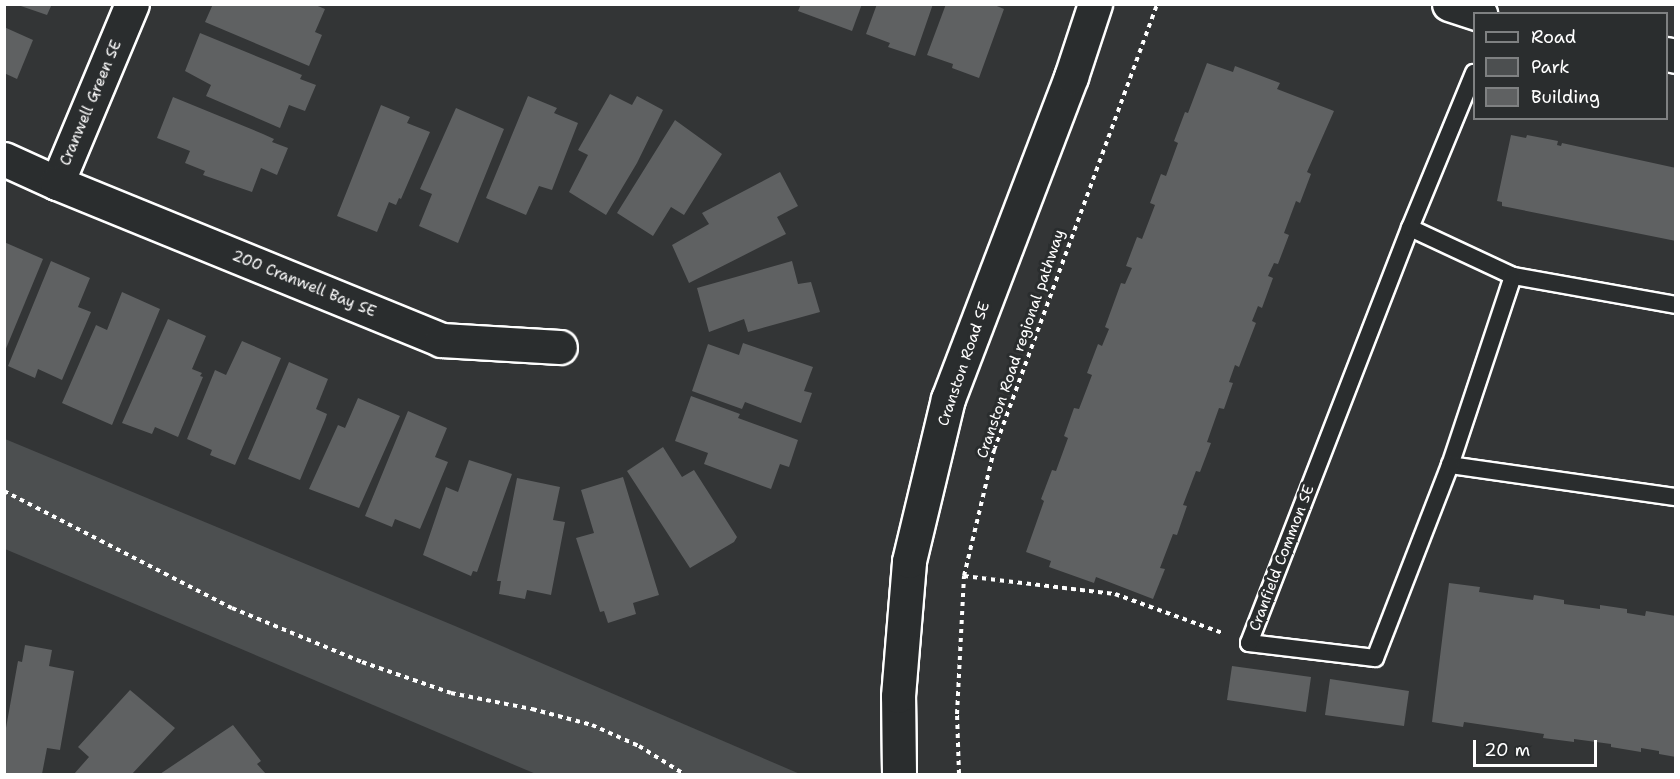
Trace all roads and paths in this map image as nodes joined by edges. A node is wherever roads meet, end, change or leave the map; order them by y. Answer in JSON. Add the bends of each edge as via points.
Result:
{"nodes":[{"id":1,"x":132,"y":4,"type":"edge"},
{"id":2,"x":1095,"y":4,"type":"edge"},
{"id":3,"x":1157,"y":4,"type":"edge"},
{"id":4,"x":1449,"y":4,"type":"edge"},
{"id":5,"x":1474,"y":12,"type":"edge"},
{"id":6,"x":1473,"y":75,"type":"edge"},
{"id":7,"x":4,"y":159,"type":"edge"},
{"id":8,"x":57,"y":183,"type":"junction"},
{"id":9,"x":1410,"y":228,"type":"junction"},
{"id":10,"x":1513,"y":276,"type":"junction"},
{"id":11,"x":1676,"y":305,"type":"edge"},
{"id":12,"x":560,"y":347,"type":"dead end"},
{"id":13,"x":1450,"y":465,"type":"junction"},
{"id":14,"x":4,"y":491,"type":"edge"},
{"id":15,"x":1676,"y":497,"type":"edge"},
{"id":16,"x":964,"y":576,"type":"junction"},
{"id":17,"x":1249,"y":643,"type":"junction"},
{"id":18,"x":684,"y":774,"type":"edge"},
{"id":19,"x":899,"y":774,"type":"edge"},
{"id":20,"x":959,"y":774,"type":"edge"}],
"edges":[{"from":1,"to":8,"type":"street","name":"Cranwell Green SE"},
{"from":2,"to":19,"type":"street","name":"Cranston Road SE","via":[[948,399],[909,561],[898,696]]},
{"from":3,"to":16,"type":"path","name":"Cranston Road regional pathway","via":[[994,450]]},
{"from":4,"to":5,"type":"street"},
{"from":6,"to":9,"type":"lane","name":"Cranfield Common SE"},
{"from":7,"to":8,"type":"street","name":"Cranwell Green SE"},
{"from":8,"to":12,"type":"street","name":"200 Cranwell Bay SE","via":[[441,340]]},
{"from":9,"to":10,"type":"lane"},
{"from":9,"to":17,"type":"lane","name":"Cranfield Common SE"},
{"from":10,"to":11,"type":"lane"},
{"from":10,"to":13,"type":"lane","name":"Cranfield Common SE"},
{"from":13,"to":15,"type":"lane"},
{"from":13,"to":17,"type":"lane","name":"Cranfield Common SE","via":[[1375,658]]},
{"from":14,"to":18,"type":"path","via":[[232,608],[351,658],[451,693],[592,725],[639,746]]},
{"from":16,"to":17,"type":"path","via":[[1115,594]]},
{"from":16,"to":20,"type":"path","name":"Cranston Road regional pathway","via":[[957,714]]}]}
